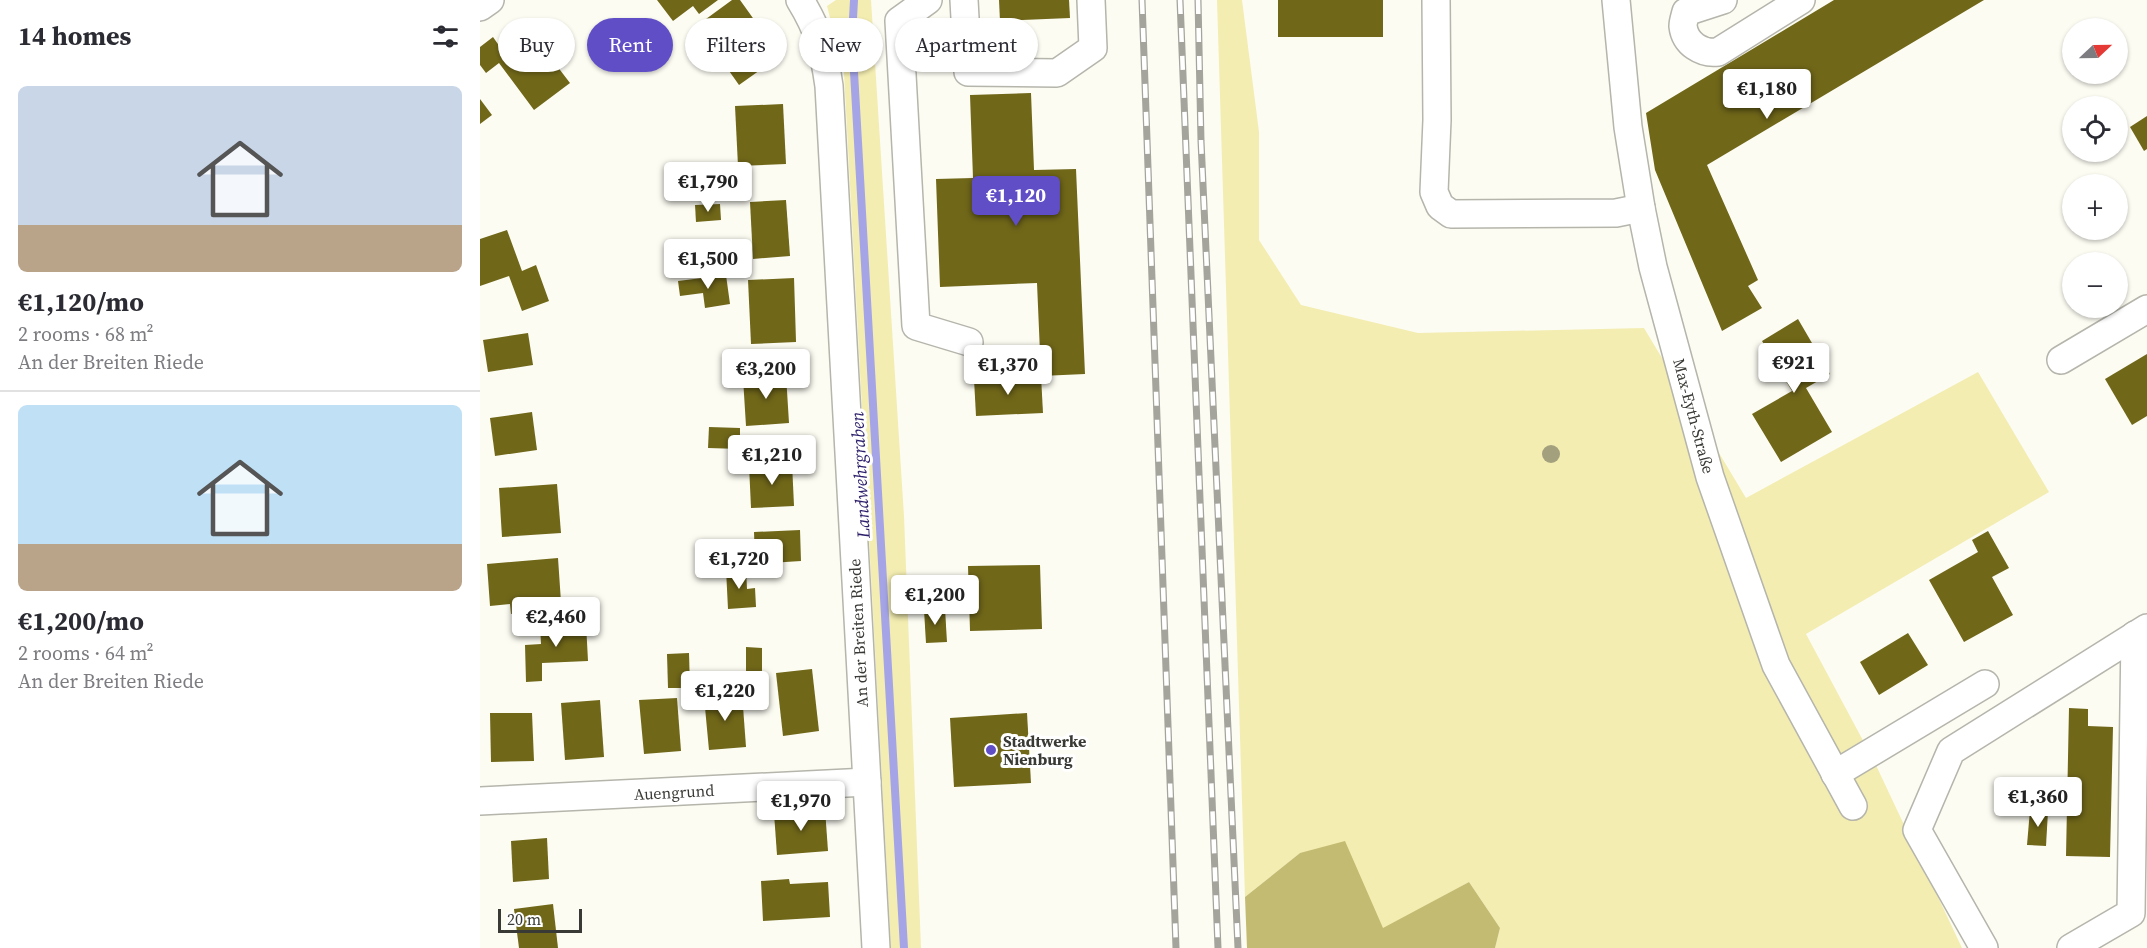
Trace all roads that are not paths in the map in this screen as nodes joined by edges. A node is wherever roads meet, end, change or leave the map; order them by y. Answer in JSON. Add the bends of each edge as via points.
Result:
{"nodes":[{"id":1,"x":490,"y":0,"type":"edge"},
{"id":2,"x":800,"y":0,"type":"edge"},
{"id":3,"x":928,"y":0,"type":"edge"},
{"id":4,"x":964,"y":0,"type":"edge"},
{"id":5,"x":1091,"y":0,"type":"edge"},
{"id":6,"x":1436,"y":0,"type":"edge"},
{"id":7,"x":1616,"y":0,"type":"edge"},
{"id":8,"x":1723,"y":0,"type":"edge"},
{"id":9,"x":1801,"y":0,"type":"edge"},
{"id":10,"x":480,"y":7,"type":"edge"},
{"id":11,"x":1641,"y":208,"type":"junction"},
{"id":12,"x":2147,"y":309,"type":"edge"},
{"id":13,"x":969,"y":342,"type":"dead end"},
{"id":14,"x":2061,"y":360,"type":"dead end"},
{"id":15,"x":2141,"y":632,"type":"edge"},
{"id":16,"x":1985,"y":684,"type":"dead end"},
{"id":17,"x":1835,"y":774,"type":"junction"},
{"id":18,"x":867,"y":782,"type":"junction"},
{"id":19,"x":480,"y":801,"type":"edge"},
{"id":20,"x":1853,"y":806,"type":"dead end"},
{"id":21,"x":876,"y":948,"type":"edge"},
{"id":22,"x":1984,"y":948,"type":"edge"},
{"id":23,"x":2071,"y":948,"type":"edge"}],
"edges":[{"from":1,"to":10,"type":"street"},
{"from":2,"to":18,"type":"street","name":"An der Breiten Riede","via":[[814,23],[824,52],[829,86]]},
{"from":3,"to":13,"type":"street","via":[[899,21],[916,326]]},
{"from":4,"to":5,"type":"street","via":[[968,72],[1057,73],[1093,48]]},
{"from":6,"to":11,"type":"street","via":[[1434,192],[1440,206],[1451,214],[1616,213]]},
{"from":7,"to":11,"type":"street","name":"Max-Eyth-Straße","via":[[1628,127]]},
{"from":8,"to":9,"type":"street","via":[[1686,12],[1683,26],[1698,49],[1718,52]]},
{"from":11,"to":17,"type":"street","name":"Max-Eyth-Straße","via":[[1653,267],[1710,477],[1776,666]]},
{"from":12,"to":14,"type":"street"},
{"from":15,"to":22,"type":"street","via":[[1951,751],[1917,830]]},
{"from":15,"to":23,"type":"street","via":[[2131,913]]},
{"from":16,"to":17,"type":"street"},
{"from":17,"to":20,"type":"street","name":"Max-Eyth-Straße"},
{"from":18,"to":19,"type":"street","name":"Auengrund"},
{"from":18,"to":21,"type":"street","name":"An der Breiten Riede"}]}
